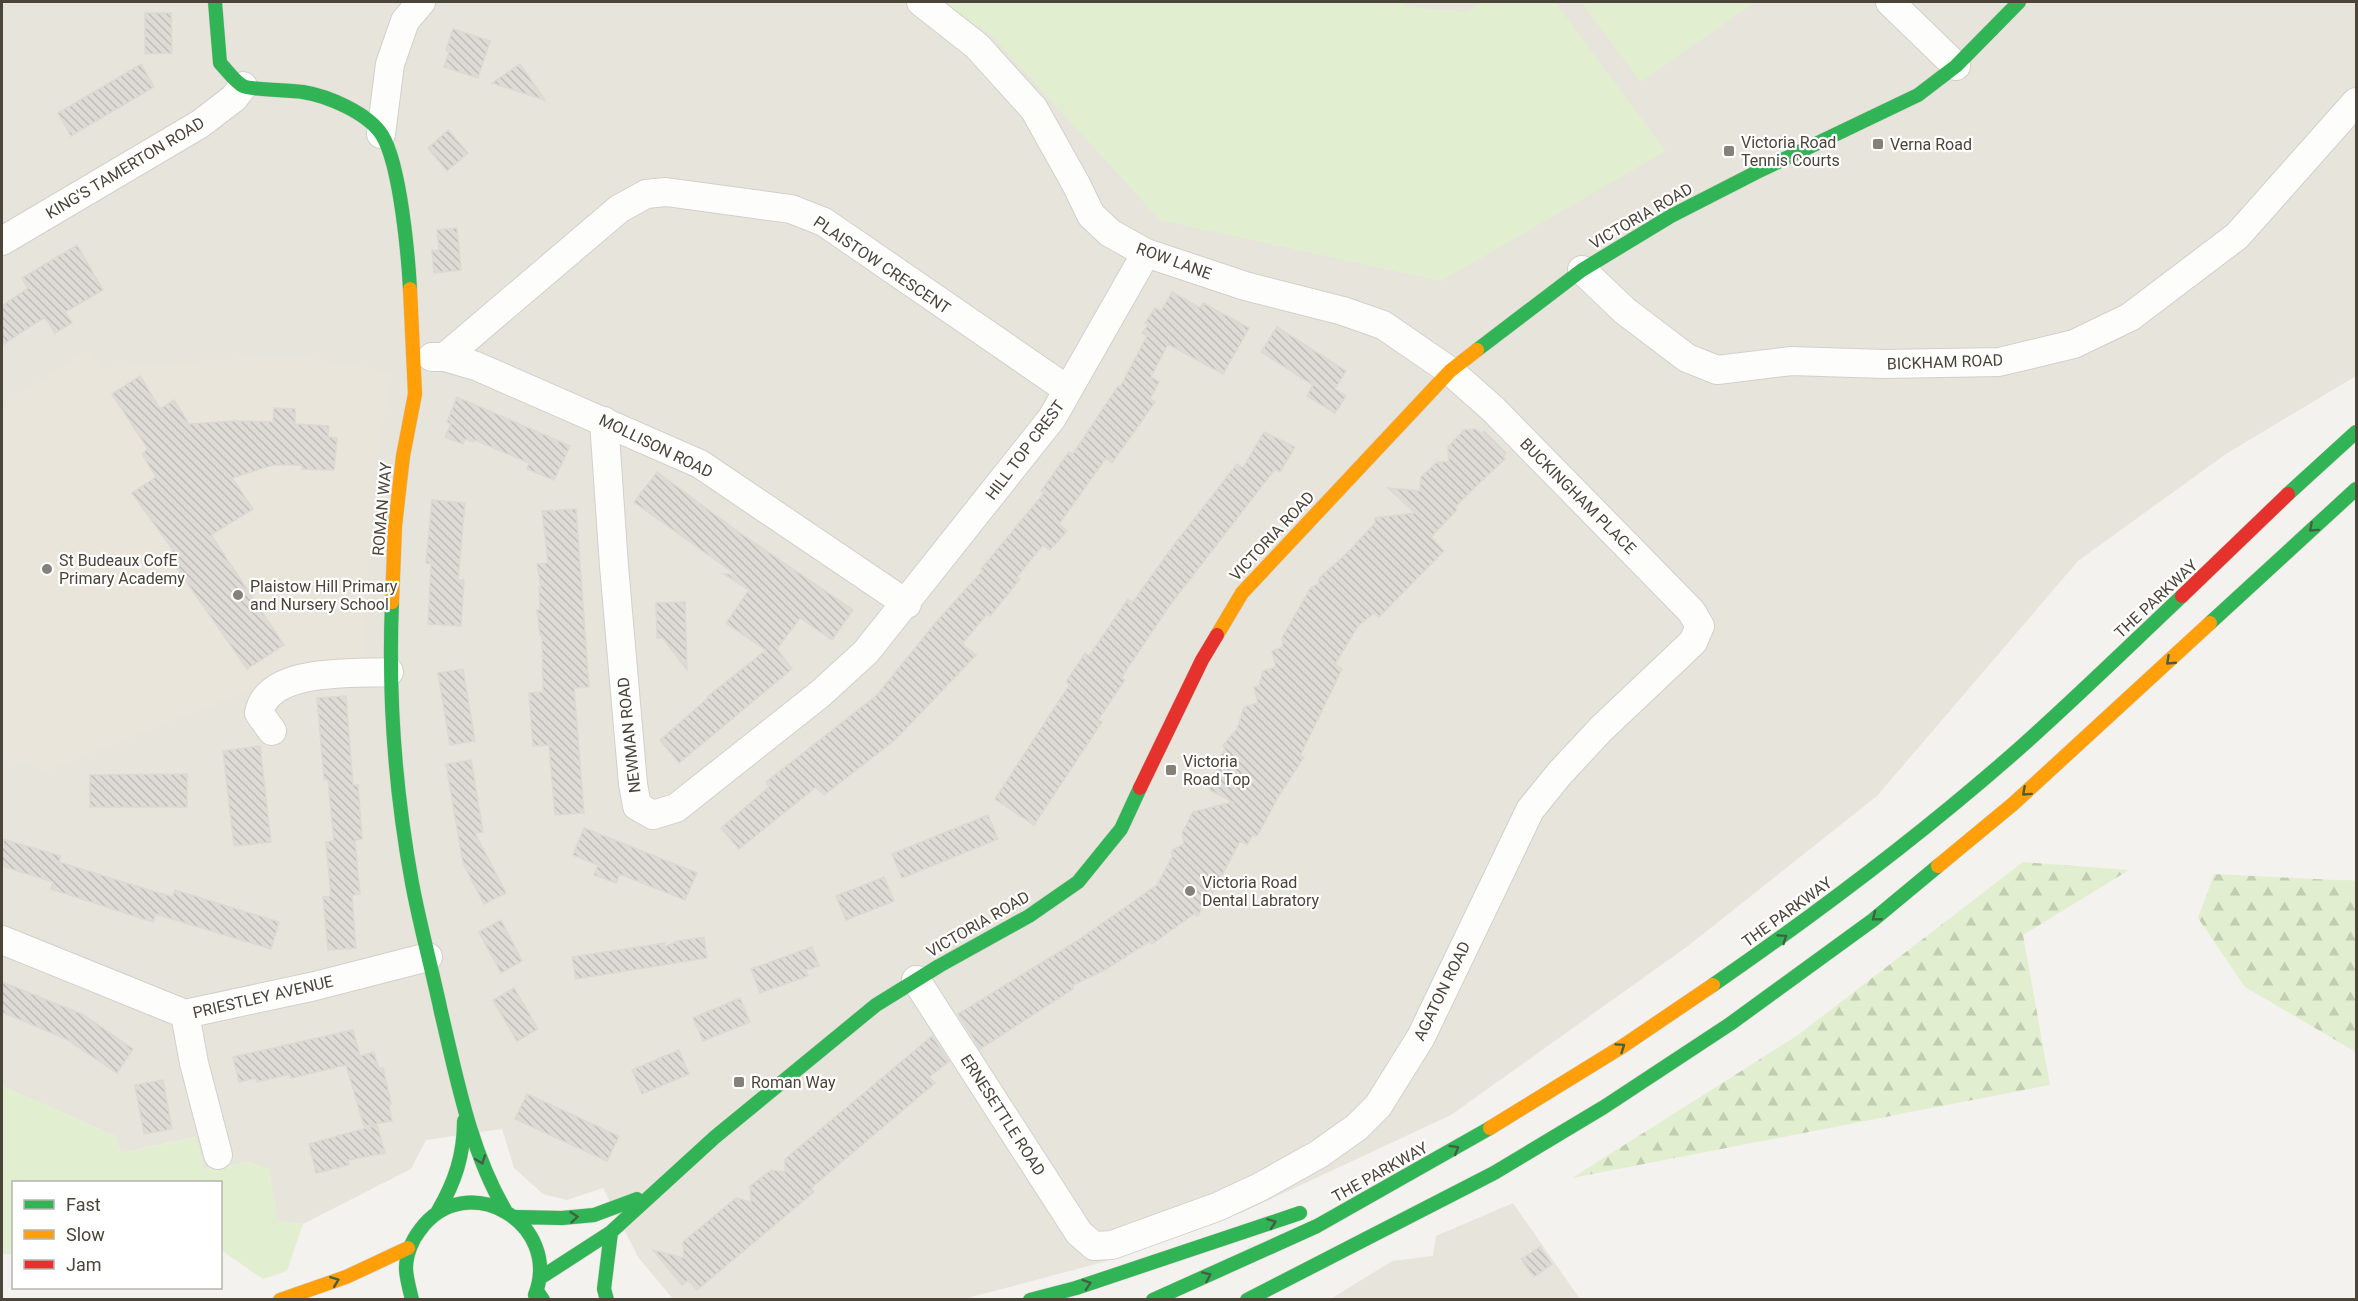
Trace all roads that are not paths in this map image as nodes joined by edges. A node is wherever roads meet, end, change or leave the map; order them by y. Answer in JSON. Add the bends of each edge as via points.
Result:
{"nodes":[{"id":1,"x":215,"y":2,"type":"edge"},
{"id":2,"x":422,"y":2,"type":"edge"},
{"id":3,"x":921,"y":2,"type":"edge"},
{"id":4,"x":1890,"y":2,"type":"edge"},
{"id":5,"x":2019,"y":2,"type":"edge"},
{"id":6,"x":1956,"y":66,"type":"junction"},
{"id":7,"x":243,"y":87,"type":"junction"},
{"id":8,"x":2356,"y":102,"type":"edge"},
{"id":9,"x":381,"y":134,"type":"junction"},
{"id":10,"x":2,"y":241,"type":"edge"},
{"id":11,"x":1146,"y":253,"type":"junction"},
{"id":12,"x":1582,"y":270,"type":"junction"},
{"id":13,"x":414,"y":357,"type":"junction"},
{"id":14,"x":445,"y":357,"type":"junction"},
{"id":15,"x":1450,"y":371,"type":"junction"},
{"id":16,"x":1068,"y":390,"type":"junction"},
{"id":17,"x":604,"y":421,"type":"junction"},
{"id":18,"x":2356,"y":432,"type":"edge"},
{"id":19,"x":2356,"y":489,"type":"edge"},
{"id":20,"x":907,"y":604,"type":"junction"},
{"id":21,"x":1700,"y":626,"type":"joint"},
{"id":22,"x":389,"y":672,"type":"junction"},
{"id":23,"x":272,"y":731,"type":"dead end"},
{"id":24,"x":2,"y":940,"type":"edge"},
{"id":25,"x":428,"y":957,"type":"junction"},
{"id":26,"x":916,"y":980,"type":"junction"},
{"id":27,"x":185,"y":1014,"type":"junction"},
{"id":28,"x":463,"y":1107,"type":"junction"},
{"id":29,"x":218,"y":1155,"type":"dead end"},
{"id":30,"x":1420,"y":1169,"type":"junction"},
{"id":31,"x":652,"y":1193,"type":"junction"},
{"id":32,"x":1335,"y":1200,"type":"dead end"},
{"id":33,"x":1313,"y":1208,"type":"dead end"},
{"id":34,"x":438,"y":1211,"type":"junction"},
{"id":35,"x":510,"y":1213,"type":"junction"},
{"id":36,"x":611,"y":1232,"type":"junction"},
{"id":37,"x":1094,"y":1246,"type":"joint"},
{"id":38,"x":408,"y":1248,"type":"junction"},
{"id":39,"x":538,"y":1292,"type":"edge"},
{"id":40,"x":280,"y":1299,"type":"edge"},
{"id":41,"x":412,"y":1299,"type":"edge"},
{"id":42,"x":607,"y":1299,"type":"edge"},
{"id":43,"x":1030,"y":1299,"type":"edge"},
{"id":44,"x":1153,"y":1299,"type":"edge"},
{"id":45,"x":1247,"y":1299,"type":"edge"}],
"edges":[{"from":1,"to":7,"type":"main road","via":[[220,63]]},
{"from":2,"to":9,"type":"street","via":[[405,21],[390,64]]},
{"from":3,"to":11,"type":"street","name":"ROW LANE","via":[[977,46],[1034,109],[1091,215],[1110,233]]},
{"from":4,"to":6,"type":"street"},
{"from":5,"to":6,"type":"main road","name":"VICTORIA ROAD"},
{"from":6,"to":12,"type":"main road","name":"VICTORIA ROAD","via":[[1918,95],[1755,172],[1671,216]]},
{"from":7,"to":9,"type":"main road","name":"ROMAN WAY","via":[[303,92],[331,99],[357,113]]},
{"from":7,"to":10,"type":"street","name":"KING'S TAMERTON ROAD","via":[[200,124]]},
{"from":8,"to":12,"type":"street","name":"BICKHAM ROAD","via":[[2237,236],[2130,317],[2074,344],[1999,362],[1791,361],[1717,370],[1687,358],[1625,311]]},
{"from":9,"to":13,"type":"main road","name":"ROMAN WAY","via":[[393,160],[409,267]]},
{"from":11,"to":15,"type":"street","name":"ROW LANE","via":[[1383,325]]},
{"from":11,"to":16,"type":"street","name":"HILL TOP CREST"},
{"from":12,"to":15,"type":"main road","name":"VICTORIA ROAD"},
{"from":13,"to":14,"type":"street","name":"MOLLISON ROAD"},
{"from":13,"to":22,"type":"main road","name":"ROMAN WAY","via":[[415,394],[395,526]]},
{"from":14,"to":16,"type":"street","name":"PLAISTOW CRESCENT","via":[[619,209],[646,194],[666,192],[791,209],[824,222]]},
{"from":14,"to":17,"type":"street","name":"MOLLISON ROAD","via":[[476,366]]},
{"from":15,"to":21,"type":"street","name":"BUCKINGHAM PLACE","via":[[1493,409],[1691,611]]},
{"from":15,"to":26,"type":"main road","name":"VICTORIA ROAD","via":[[1242,592],[1202,660],[1121,829],[1078,882],[1029,916]]},
{"from":16,"to":20,"type":"street","name":"HILL TOP CREST","via":[[1052,418]]},
{"from":17,"to":20,"type":"street","name":"MOLLISON ROAD","via":[[700,464]]},
{"from":17,"to":20,"type":"street","name":"NEWMAN ROAD","via":[[637,806],[654,815],[676,808],[820,694],[866,652]]},
{"from":30,"to":18,"type":"main road","name":"THE PARKWAY","one_way":true,"via":[[1588,1070],[1794,931],[1972,789]]},
{"from":19,"to":45,"type":"main road","one_way":true,"via":[[2013,804],[1863,927],[1730,1024],[1604,1107],[1494,1173]]},
{"from":21,"to":37,"type":"street","name":"AGATON ROAD","via":[[1693,642],[1601,729],[1530,810],[1421,1037],[1378,1106],[1319,1155],[1260,1187],[1173,1225],[1112,1245]]},
{"from":22,"to":23,"type":"street","via":[[304,676],[281,686],[261,702],[259,713]]},
{"from":22,"to":25,"type":"main road","name":"ROMAN WAY","via":[[401,814]]},
{"from":24,"to":27,"type":"street","name":"PRIESTLEY AVENUE"},
{"from":25,"to":27,"type":"street","name":"PRIESTLEY AVENUE"},
{"from":25,"to":28,"type":"main road","name":"ROMAN WAY"},
{"from":26,"to":31,"type":"main road","name":"VICTORIA ROAD","via":[[836,1035]]},
{"from":26,"to":37,"type":"street","name":"ERNESETTLE ROAD","via":[[1079,1233]]},
{"from":27,"to":29,"type":"street"},
{"from":28,"to":34,"type":"main road","name":"ROMAN WAY","via":[[465,1145],[455,1183]]},
{"from":28,"to":35,"type":"main road","name":"ROMAN WAY","one_way":true,"via":[[491,1186]]},
{"from":30,"to":32,"type":"main road"},
{"from":44,"to":30,"type":"main road","name":"THE PARKWAY","one_way":true,"via":[[1291,1238]]},
{"from":35,"to":31,"type":"main road","name":"VICTORIA ROAD","one_way":true,"via":[[562,1218],[594,1215]]},
{"from":31,"to":36,"type":"main road","name":"VICTORIA ROAD"},
{"from":43,"to":33,"type":"main road","one_way":true,"via":[[1087,1284]]},
{"from":34,"to":35,"type":"main road","name":"VICTORIA ROAD","via":[[460,1203],[483,1202]]},
{"from":34,"to":38,"type":"main road","via":[[425,1220]]},
{"from":35,"to":39,"type":"main road","name":"ROMAN WAY","via":[[531,1234],[539,1255]]},
{"from":36,"to":39,"type":"main road","name":"VICTORIA ROAD"},
{"from":36,"to":42,"type":"main road","via":[[604,1289]]},
{"from":40,"to":38,"type":"main road","one_way":true,"via":[[371,1267]]},
{"from":38,"to":41,"type":"main road","via":[[406,1284]]}]}
